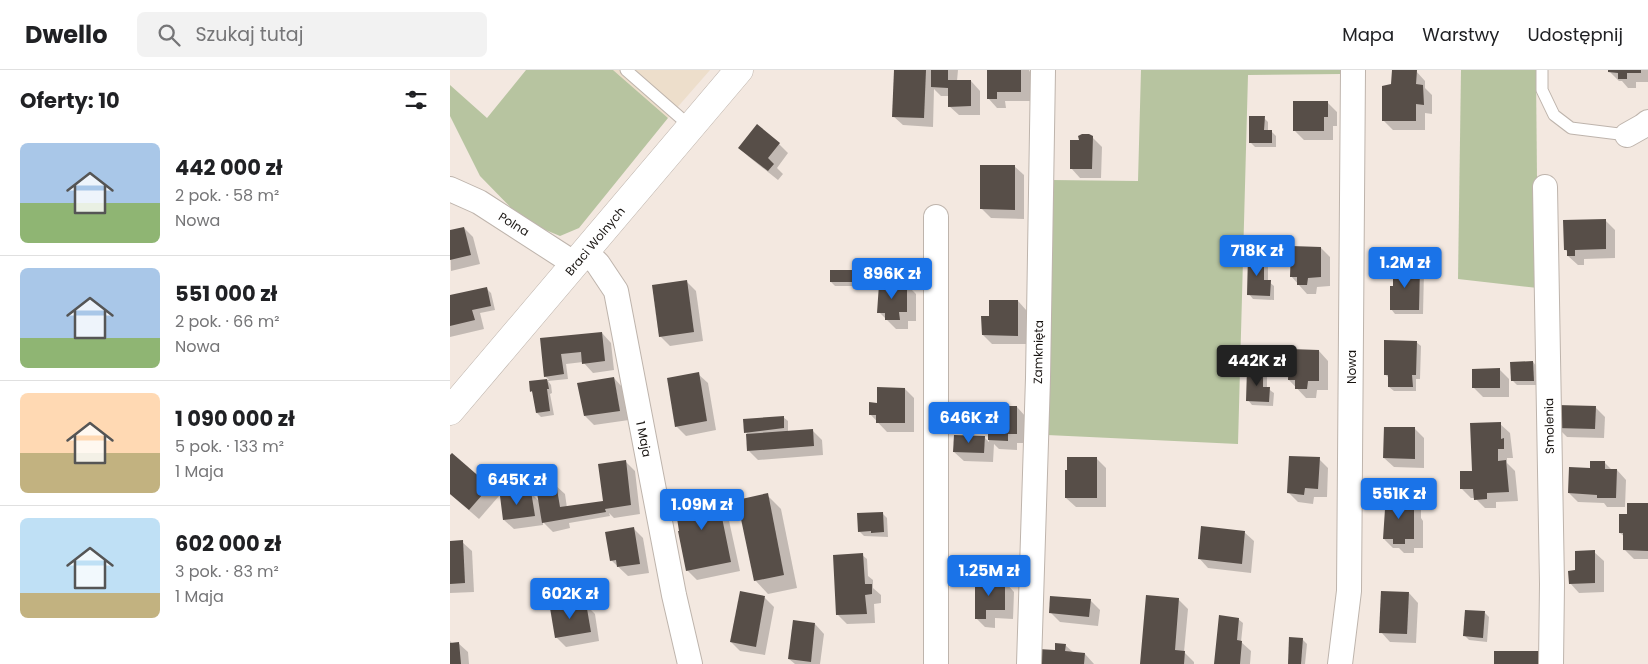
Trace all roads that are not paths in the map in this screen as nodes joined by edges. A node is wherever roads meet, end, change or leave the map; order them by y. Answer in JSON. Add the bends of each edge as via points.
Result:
{"nodes":[{"id":1,"x":626,"y":70,"type":"edge"},
{"id":2,"x":739,"y":70,"type":"edge"},
{"id":3,"x":1043,"y":70,"type":"edge"},
{"id":4,"x":1353,"y":70,"type":"edge"},
{"id":5,"x":1542,"y":70,"type":"edge"},
{"id":6,"x":1648,"y":122,"type":"edge"},
{"id":7,"x":691,"y":127,"type":"junction"},
{"id":8,"x":1627,"y":135,"type":"joint"},
{"id":9,"x":1545,"y":188,"type":"dead end"},
{"id":10,"x":450,"y":189,"type":"edge"},
{"id":11,"x":936,"y":217,"type":"dead end"},
{"id":12,"x":580,"y":258,"type":"junction"},
{"id":13,"x":450,"y":411,"type":"edge"},
{"id":14,"x":690,"y":664,"type":"edge"},
{"id":15,"x":936,"y":664,"type":"edge"},
{"id":16,"x":1029,"y":664,"type":"edge"},
{"id":17,"x":1340,"y":664,"type":"edge"},
{"id":18,"x":1551,"y":664,"type":"edge"}],
"edges":[{"from":1,"to":7,"type":"lane"},
{"from":2,"to":7,"type":"main road","name":"Braci Wolnych"},
{"from":3,"to":16,"type":"street","name":"Zamknięta"},
{"from":4,"to":17,"type":"street","name":"Nowa","via":[[1349,591]]},
{"from":5,"to":8,"type":"lane","via":[[1542,90],[1554,115],[1571,128]]},
{"from":6,"to":8,"type":"street"},
{"from":7,"to":12,"type":"main road","name":"Braci Wolnych"},
{"from":9,"to":18,"type":"street","name":"Smolenia"},
{"from":10,"to":12,"type":"street","name":"Polna"},
{"from":11,"to":15,"type":"street"},
{"from":12,"to":13,"type":"main road","name":"Braci Wolnych"},
{"from":12,"to":14,"type":"street","name":"1 Maja","via":[[598,264],[616,291]]}]}
